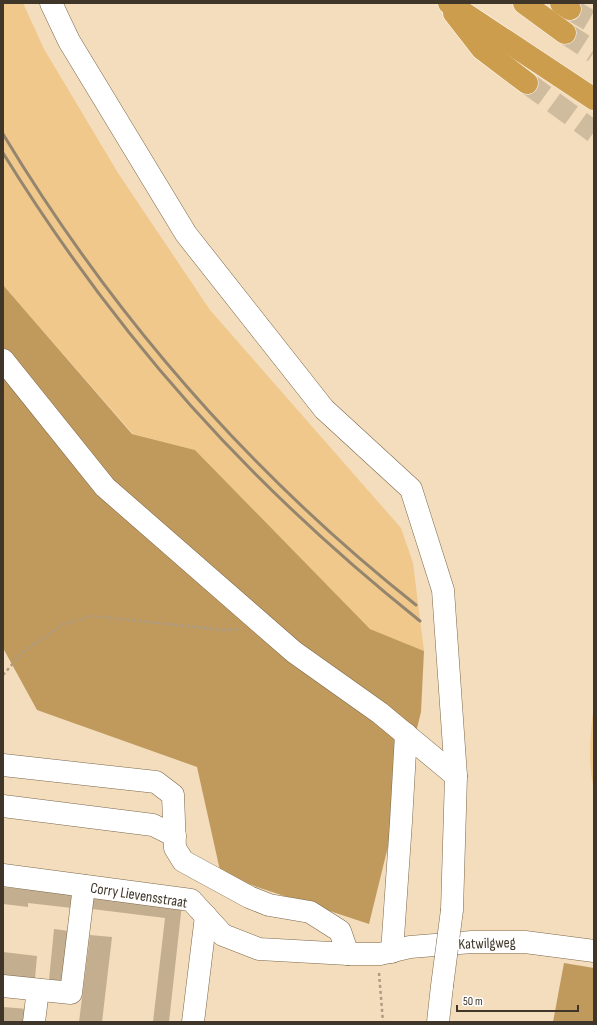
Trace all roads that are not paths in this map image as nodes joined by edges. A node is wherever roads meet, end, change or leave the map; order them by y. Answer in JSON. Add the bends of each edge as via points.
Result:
{"nodes":[{"id":1,"x":51,"y":3,"type":"edge"},
{"id":2,"x":449,"y":3,"type":"edge"},
{"id":3,"x":524,"y":3,"type":"edge"},
{"id":4,"x":565,"y":33,"type":"tunnel mouth"},
{"id":5,"x":527,"y":83,"type":"tunnel mouth"},
{"id":6,"x":594,"y":99,"type":"edge"},
{"id":7,"x":3,"y":360,"type":"edge"},
{"id":8,"x":406,"y":734,"type":"junction"},
{"id":9,"x":3,"y":765,"type":"edge"},
{"id":10,"x":456,"y":776,"type":"junction"},
{"id":11,"x":3,"y":806,"type":"edge"},
{"id":12,"x":175,"y":836,"type":"junction"},
{"id":13,"x":3,"y":875,"type":"edge"},
{"id":14,"x":84,"y":886,"type":"junction"},
{"id":15,"x":206,"y":916,"type":"junction"},
{"id":16,"x":594,"y":951,"type":"edge"},
{"id":17,"x":386,"y":953,"type":"junction"},
{"id":18,"x":348,"y":954,"type":"junction"},
{"id":19,"x":3,"y":986,"type":"edge"},
{"id":20,"x":38,"y":990,"type":"junction"},
{"id":21,"x":34,"y":1022,"type":"edge"},
{"id":22,"x":193,"y":1022,"type":"edge"},
{"id":23,"x":438,"y":1022,"type":"edge"}],
"edges":[{"from":1,"to":10,"type":"street","via":[[69,41],[186,234],[324,409],[411,489],[443,590]]},
{"from":2,"to":5,"type":"highway","via":[[459,21],[482,49]]},
{"from":2,"to":6,"type":"highway"},
{"from":3,"to":4,"type":"highway"},
{"from":7,"to":8,"type":"street","via":[[105,487],[294,652]]},
{"from":8,"to":10,"type":"street"},
{"from":8,"to":17,"type":"street","via":[[402,822]]},
{"from":9,"to":12,"type":"street","via":[[156,782],[173,795]]},
{"from":10,"to":23,"type":"street","bridge":true,"via":[[452,910]]},
{"from":11,"to":12,"type":"street","via":[[153,825]]},
{"from":12,"to":18,"type":"street","via":[[174,848],[183,861],[249,897],[269,905],[310,912],[340,931]]},
{"from":13,"to":14,"type":"street","name":"Corry Lievensstraat"},
{"from":14,"to":15,"type":"street","name":"Corry Lievensstraat","via":[[191,900]]},
{"from":14,"to":20,"type":"street","via":[[71,993]]},
{"from":15,"to":18,"type":"street","name":"Corry Lievensstraat","via":[[222,935],[259,949]]},
{"from":15,"to":22,"type":"street"},
{"from":16,"to":17,"type":"street","name":"Katwilgweg","via":[[525,942],[410,947]]},
{"from":17,"to":18,"type":"street","name":"Katwilgweg"},
{"from":19,"to":20,"type":"street"},
{"from":20,"to":21,"type":"street"}]}
